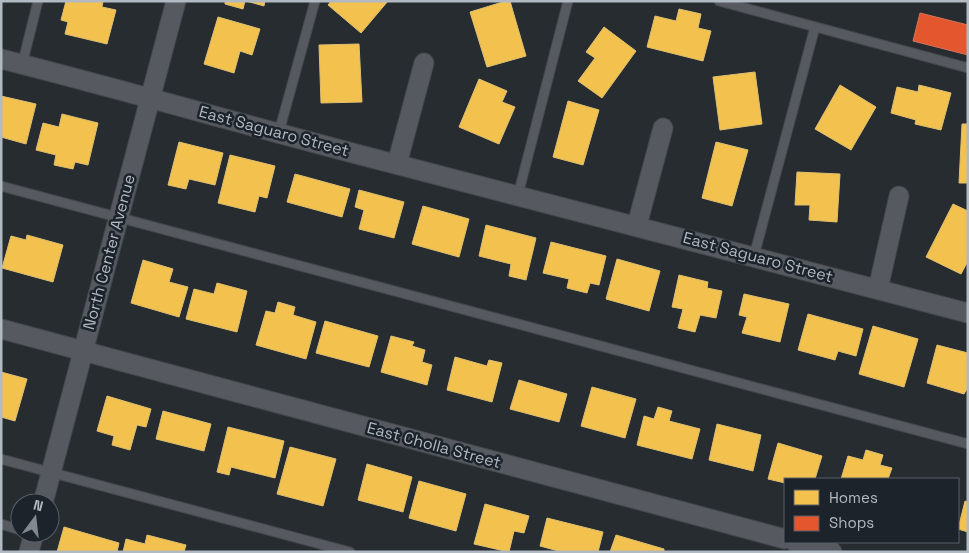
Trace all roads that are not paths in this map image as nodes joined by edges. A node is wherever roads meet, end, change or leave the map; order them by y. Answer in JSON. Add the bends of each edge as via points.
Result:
{"nodes":[{"id":1,"x":38,"y":1,"type":"edge"},
{"id":2,"x":176,"y":1,"type":"edge"},
{"id":3,"x":314,"y":1,"type":"edge"},
{"id":4,"x":568,"y":1,"type":"edge"},
{"id":5,"x":719,"y":1,"type":"edge"},
{"id":6,"x":815,"y":27,"type":"junction"},
{"id":7,"x":1,"y":60,"type":"edge"},
{"id":8,"x":424,"y":63,"type":"dead end"},
{"id":9,"x":22,"y":65,"type":"junction"},
{"id":10,"x":968,"y":68,"type":"edge"},
{"id":11,"x":150,"y":96,"type":"junction"},
{"id":12,"x":663,"y":128,"type":"dead end"},
{"id":13,"x":279,"y":132,"type":"junction"},
{"id":14,"x":397,"y":164,"type":"junction"},
{"id":15,"x":1,"y":186,"type":"edge"},
{"id":16,"x":518,"y":195,"type":"junction"},
{"id":17,"x":899,"y":196,"type":"dead end"},
{"id":18,"x":118,"y":216,"type":"junction"},
{"id":19,"x":637,"y":225,"type":"junction"},
{"id":20,"x":754,"y":256,"type":"junction"},
{"id":21,"x":878,"y":289,"type":"junction"},
{"id":22,"x":968,"y":313,"type":"edge"},
{"id":23,"x":1,"y":329,"type":"edge"},
{"id":24,"x":82,"y":351,"type":"junction"},
{"id":25,"x":968,"y":444,"type":"edge"},
{"id":26,"x":1,"y":459,"type":"edge"},
{"id":27,"x":52,"y":471,"type":"junction"},
{"id":28,"x":46,"y":493,"type":"edge"},
{"id":29,"x":784,"y":539,"type":"edge"},
{"id":30,"x":799,"y":543,"type":"edge"},
{"id":31,"x":350,"y":552,"type":"edge"},
{"id":32,"x":832,"y":552,"type":"edge"}],
"edges":[{"from":1,"to":9,"type":"lane"},
{"from":2,"to":11,"type":"street","name":"North Center Avenue"},
{"from":3,"to":13,"type":"lane"},
{"from":4,"to":16,"type":"lane"},
{"from":5,"to":6,"type":"lane"},
{"from":6,"to":10,"type":"lane"},
{"from":6,"to":20,"type":"lane"},
{"from":7,"to":9,"type":"street","name":"East Saguaro Street"},
{"from":8,"to":14,"type":"street"},
{"from":9,"to":11,"type":"street","name":"East Saguaro Street"},
{"from":11,"to":13,"type":"street","name":"East Saguaro Street"},
{"from":11,"to":18,"type":"street","name":"North Center Avenue"},
{"from":12,"to":19,"type":"street"},
{"from":13,"to":14,"type":"street","name":"East Saguaro Street"},
{"from":14,"to":16,"type":"street","name":"East Saguaro Street"},
{"from":15,"to":18,"type":"lane"},
{"from":16,"to":19,"type":"street","name":"East Saguaro Street"},
{"from":17,"to":21,"type":"street"},
{"from":18,"to":24,"type":"street","name":"North Center Avenue"},
{"from":18,"to":25,"type":"lane"},
{"from":19,"to":20,"type":"street","name":"East Saguaro Street"},
{"from":20,"to":21,"type":"street","name":"East Saguaro Street"},
{"from":21,"to":22,"type":"street","name":"East Saguaro Street"},
{"from":23,"to":24,"type":"street","name":"East Cholla Street"},
{"from":24,"to":27,"type":"street","name":"North Center Avenue"},
{"from":24,"to":29,"type":"street","name":"East Cholla Street"},
{"from":26,"to":27,"type":"lane"},
{"from":27,"to":28,"type":"street","name":"North Center Avenue"},
{"from":27,"to":31,"type":"lane"},
{"from":30,"to":32,"type":"street"}]}
